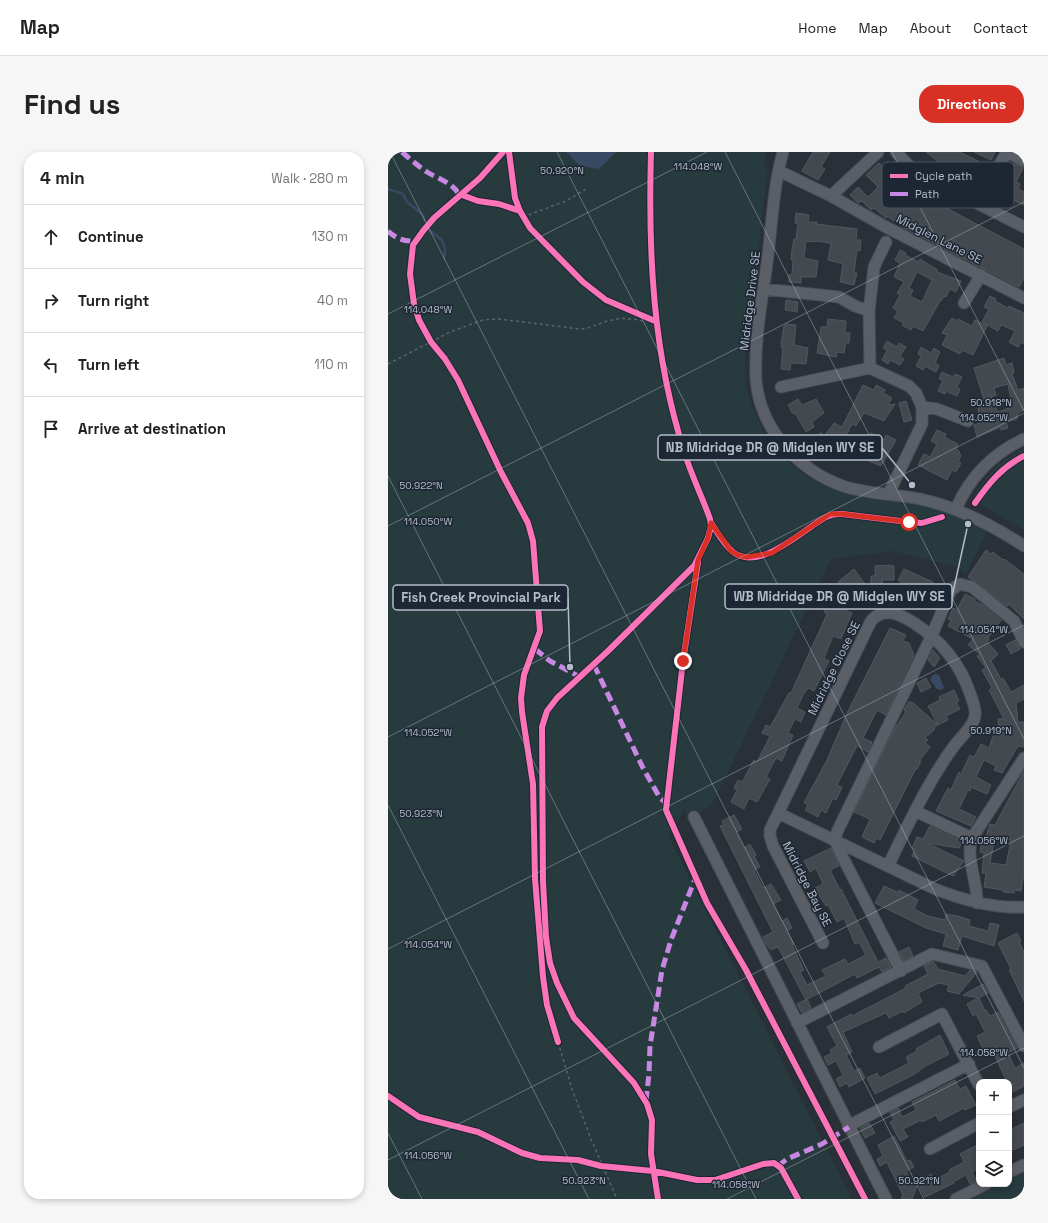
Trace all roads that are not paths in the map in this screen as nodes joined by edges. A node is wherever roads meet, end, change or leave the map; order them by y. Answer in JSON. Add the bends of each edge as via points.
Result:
{"nodes":[{"id":1,"x":783,"y":152,"type":"edge"},
{"id":2,"x":878,"y":152,"type":"edge"},
{"id":3,"x":896,"y":152,"type":"edge"},
{"id":4,"x":1007,"y":152,"type":"edge"},
{"id":5,"x":1024,"y":161,"type":"edge"},
{"id":6,"x":905,"y":162,"type":"edge"},
{"id":7,"x":1001,"y":162,"type":"edge"},
{"id":8,"x":779,"y":171,"type":"junction"},
{"id":9,"x":831,"y":196,"type":"junction"},
{"id":10,"x":988,"y":208,"type":"edge"},
{"id":11,"x":1024,"y":227,"type":"edge"},
{"id":12,"x":886,"y":242,"type":"dead end"},
{"id":13,"x":981,"y":275,"type":"junction"},
{"id":14,"x":764,"y":289,"type":"junction"},
{"id":15,"x":1024,"y":298,"type":"edge"},
{"id":16,"x":964,"y":303,"type":"dead end"},
{"id":17,"x":869,"y":311,"type":"junction"},
{"id":18,"x":870,"y":368,"type":"junction"},
{"id":19,"x":781,"y":387,"type":"dead end"},
{"id":20,"x":922,"y":407,"type":"junction"},
{"id":21,"x":968,"y":421,"type":"dead end"},
{"id":22,"x":1024,"y":440,"type":"edge"},
{"id":23,"x":889,"y":493,"type":"junction"},
{"id":24,"x":956,"y":509,"type":"junction"},
{"id":25,"x":1024,"y":546,"type":"edge"},
{"id":26,"x":932,"y":636,"type":"junction"},
{"id":27,"x":1024,"y":642,"type":"edge"},
{"id":28,"x":1024,"y":758,"type":"edge"},
{"id":29,"x":915,"y":811,"type":"junction"},
{"id":30,"x":778,"y":813,"type":"junction"},
{"id":31,"x":694,"y":817,"type":"dead end"},
{"id":32,"x":972,"y":838,"type":"junction"},
{"id":33,"x":835,"y":840,"type":"junction"},
{"id":34,"x":888,"y":866,"type":"junction"},
{"id":35,"x":976,"y":903,"type":"junction"},
{"id":36,"x":1024,"y":907,"type":"edge"},
{"id":37,"x":823,"y":944,"type":"dead end"},
{"id":38,"x":901,"y":971,"type":"junction"},
{"id":39,"x":797,"y":1023,"type":"junction"},
{"id":40,"x":1024,"y":1046,"type":"edge"},
{"id":41,"x":879,"y":1047,"type":"dead end"},
{"id":42,"x":969,"y":1064,"type":"junction"},
{"id":43,"x":976,"y":1079,"type":"edge"},
{"id":44,"x":1024,"y":1100,"type":"edge"},
{"id":45,"x":1012,"y":1106,"type":"edge"},
{"id":46,"x":976,"y":1125,"type":"edge"},
{"id":47,"x":848,"y":1126,"type":"junction"},
{"id":48,"x":930,"y":1149,"type":"dead end"},
{"id":49,"x":1024,"y":1165,"type":"edge"},
{"id":50,"x":1012,"y":1171,"type":"edge"},
{"id":51,"x":980,"y":1187,"type":"edge"},
{"id":52,"x":886,"y":1199,"type":"edge"},
{"id":53,"x":956,"y":1199,"type":"edge"}],
"edges":[{"from":1,"to":8,"type":"street","name":"Midridge Drive SE"},
{"from":2,"to":9,"type":"street"},
{"from":3,"to":6,"type":"street"},
{"from":4,"to":5,"type":"street"},
{"from":4,"to":7,"type":"street"},
{"from":8,"to":9,"type":"street","name":"Midglen Lane SE"},
{"from":8,"to":14,"type":"street","name":"Midridge Drive SE"},
{"from":9,"to":13,"type":"street","name":"Midglen Lane SE"},
{"from":10,"to":11,"type":"street"},
{"from":12,"to":17,"type":"street","via":[[874,266]]},
{"from":13,"to":15,"type":"street","name":"Midglen Lane SE"},
{"from":13,"to":16,"type":"street"},
{"from":14,"to":17,"type":"street","via":[[839,297]]},
{"from":14,"to":23,"type":"street","name":"Midridge Drive SE","via":[[758,328],[756,381],[763,407],[775,434],[803,464],[827,479],[857,490]]},
{"from":17,"to":18,"type":"street"},
{"from":18,"to":19,"type":"street"},
{"from":18,"to":20,"type":"street","via":[[909,386],[916,393]]},
{"from":20,"to":21,"type":"street","via":[[937,409]]},
{"from":20,"to":23,"type":"street","via":[[922,424]]},
{"from":22,"to":24,"type":"street","via":[[998,454],[987,464],[964,491]]},
{"from":23,"to":24,"type":"street","name":"Midridge Drive SE"},
{"from":24,"to":25,"type":"street","name":"Midridge Drive SE","via":[[989,524]]},
{"from":26,"to":27,"type":"street","via":[[950,590],[960,584],[972,588],[1014,621]]},
{"from":26,"to":29,"type":"street","name":"Midridge Close SE","via":[[943,646],[966,679],[976,715],[971,726],[944,760]]},
{"from":26,"to":30,"type":"street","name":"Midridge Close SE","via":[[899,614],[883,612],[874,617]]},
{"from":26,"to":33,"type":"street"},
{"from":28,"to":32,"type":"street"},
{"from":29,"to":32,"type":"street"},
{"from":29,"to":34,"type":"street","name":"Midridge Close SE"},
{"from":30,"to":33,"type":"street"},
{"from":30,"to":37,"type":"street","name":"Midridge Bay SE","via":[[770,830],[771,840]]},
{"from":31,"to":39,"type":"street"},
{"from":32,"to":35,"type":"street","via":[[969,846],[978,892]]},
{"from":33,"to":34,"type":"street"},
{"from":33,"to":38,"type":"street"},
{"from":34,"to":35,"type":"street","via":[[935,889]]},
{"from":35,"to":36,"type":"street"},
{"from":38,"to":39,"type":"street"},
{"from":38,"to":40,"type":"street","via":[[932,954],[982,966]]},
{"from":39,"to":47,"type":"street"},
{"from":41,"to":42,"type":"street","via":[[942,1014]]},
{"from":42,"to":43,"type":"street"},
{"from":42,"to":47,"type":"street"},
{"from":44,"to":45,"type":"street"},
{"from":46,"to":48,"type":"street"},
{"from":47,"to":52,"type":"street"},
{"from":49,"to":50,"type":"street"},
{"from":51,"to":53,"type":"street"}]}
